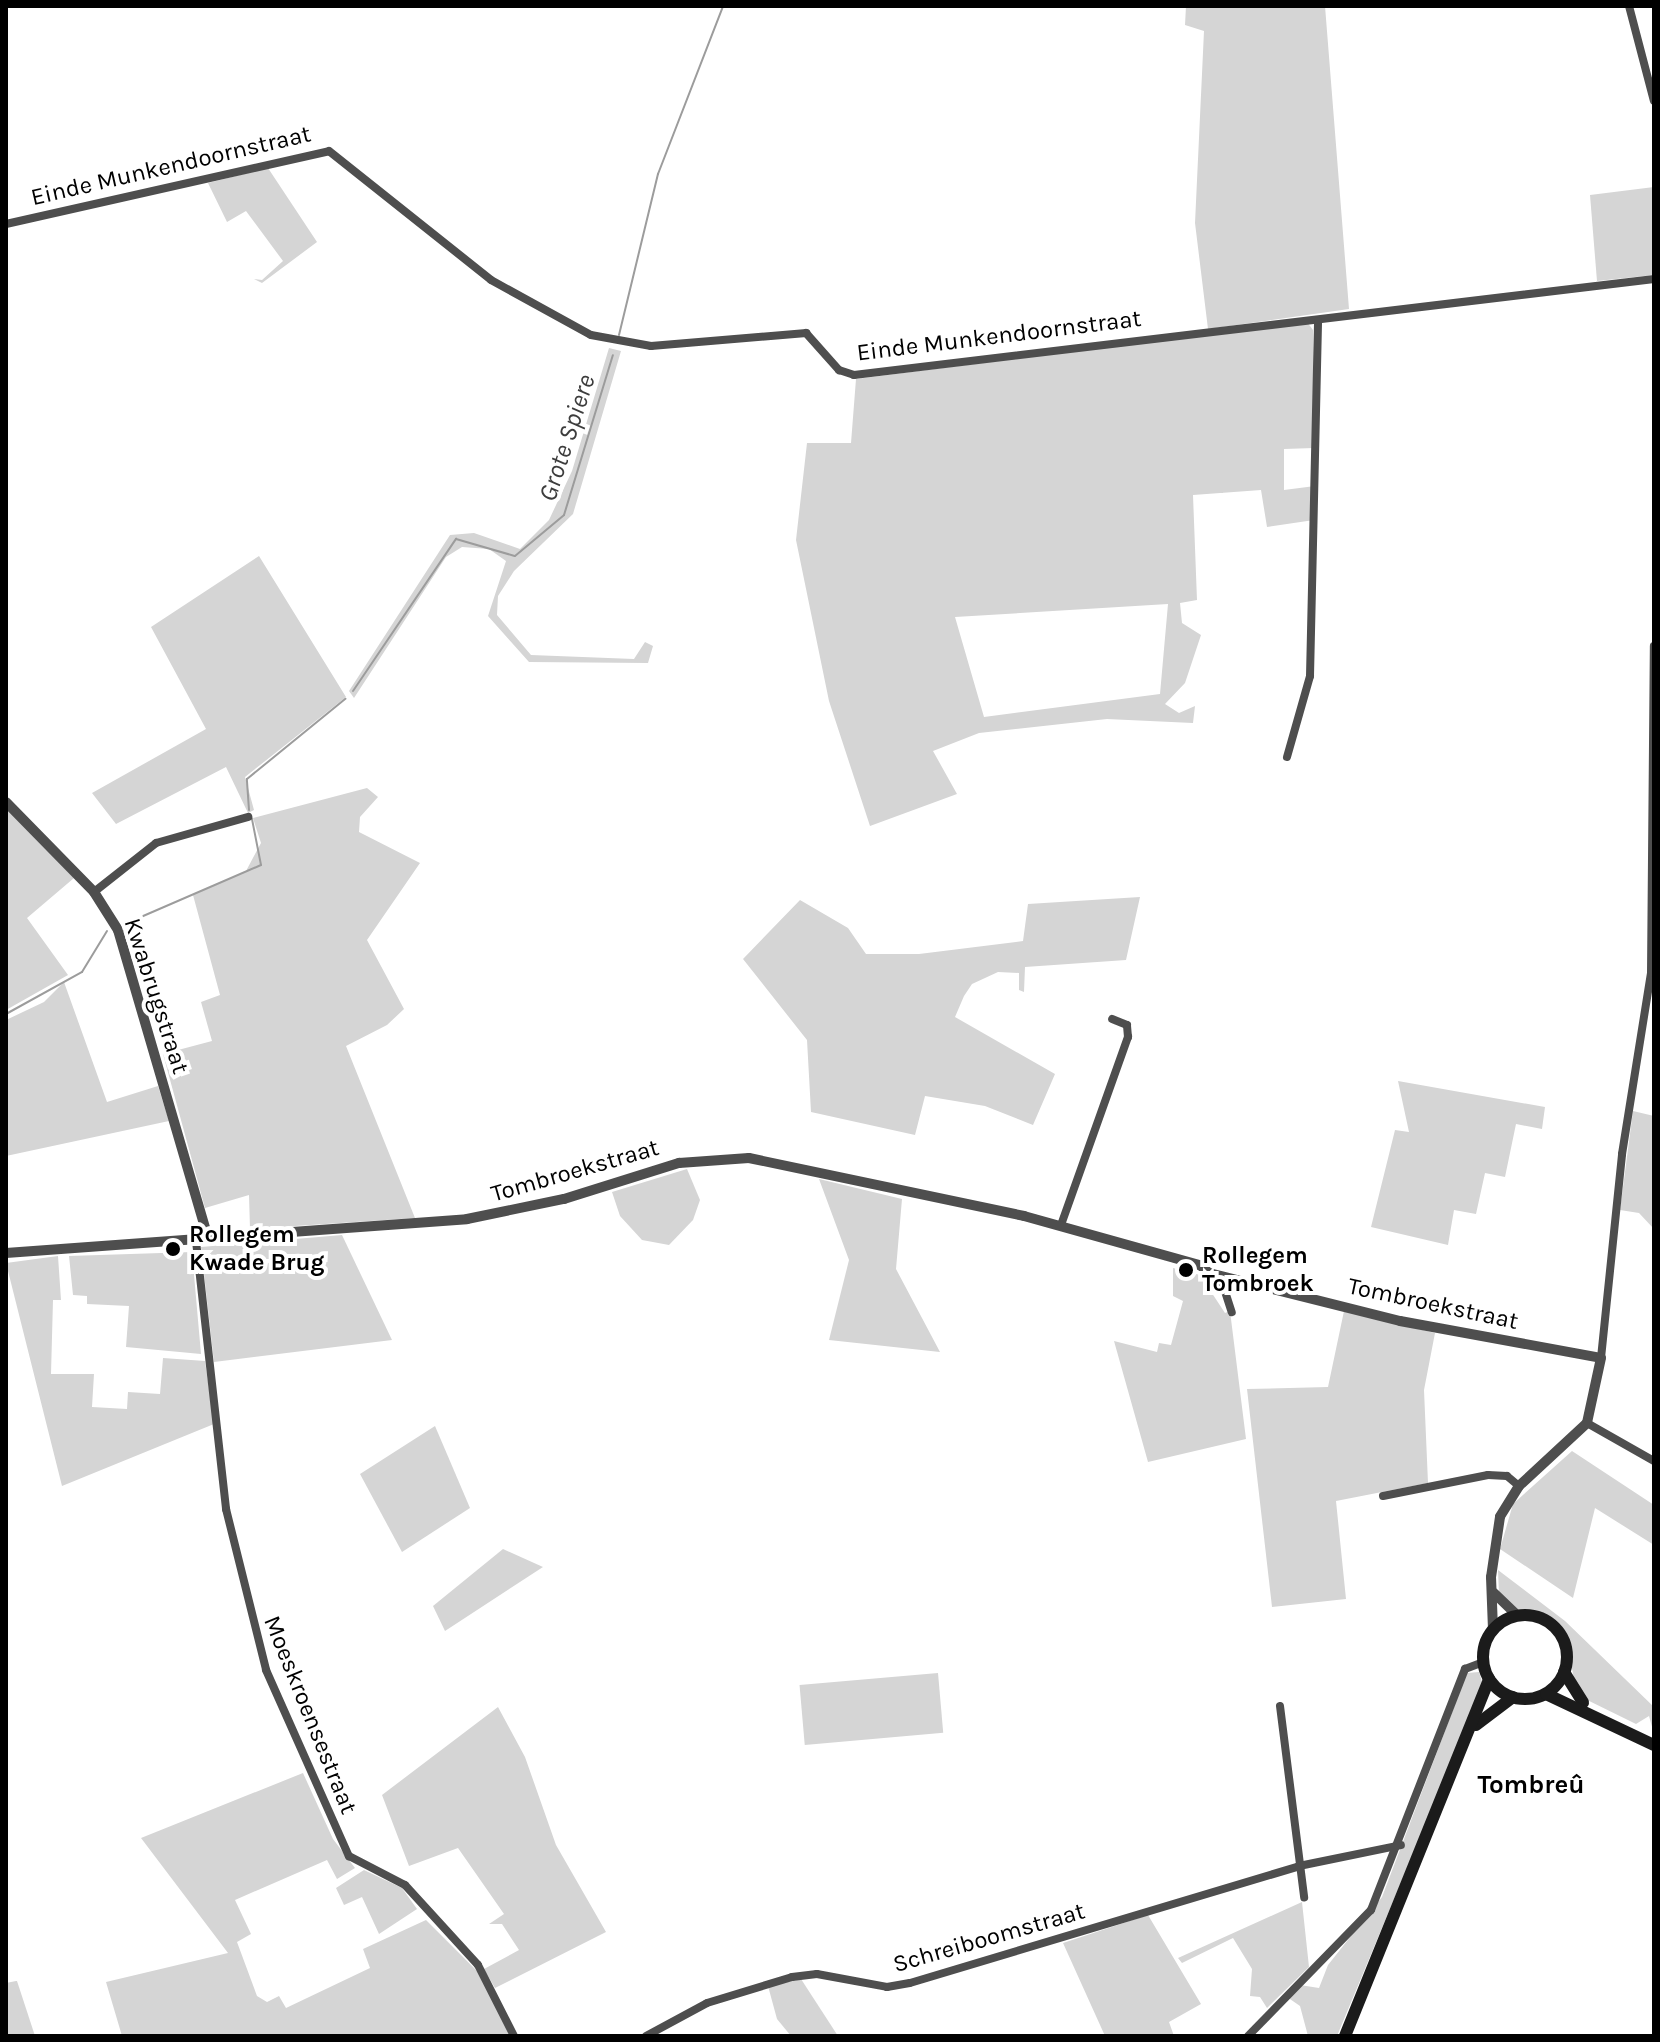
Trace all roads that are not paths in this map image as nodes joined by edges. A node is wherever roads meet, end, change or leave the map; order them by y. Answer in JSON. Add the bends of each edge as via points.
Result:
{"nodes":[{"id":1,"x":1629,"y":6,"type":"edge"},
{"id":2,"x":1653,"y":91,"type":"edge"},
{"id":3,"x":1654,"y":101,"type":"edge"},
{"id":4,"x":6,"y":224,"type":"edge"},
{"id":5,"x":1654,"y":279,"type":"edge"},
{"id":6,"x":1318,"y":321,"type":"junction"},
{"id":7,"x":1654,"y":646,"type":"edge"},
{"id":8,"x":1287,"y":757,"type":"dead end"},
{"id":9,"x":6,"y":802,"type":"edge"},
{"id":10,"x":248,"y":817,"type":"dead end"},
{"id":11,"x":94,"y":892,"type":"junction"},
{"id":12,"x":1112,"y":1019,"type":"dead end"},
{"id":13,"x":1006,"y":1214,"type":"junction"},
{"id":14,"x":1061,"y":1225,"type":"junction"},
{"id":15,"x":1075,"y":1232,"type":"junction"},
{"id":16,"x":208,"y":1238,"type":"junction"},
{"id":17,"x":196,"y":1241,"type":"junction"},
{"id":18,"x":6,"y":1253,"type":"edge"},
{"id":19,"x":1220,"y":1276,"type":"junction"},
{"id":20,"x":1232,"y":1312,"type":"dead end"},
{"id":21,"x":1601,"y":1358,"type":"junction"},
{"id":22,"x":1587,"y":1423,"type":"junction"},
{"id":23,"x":1654,"y":1461,"type":"edge"},
{"id":24,"x":1519,"y":1486,"type":"junction"},
{"id":25,"x":1383,"y":1496,"type":"dead end"},
{"id":26,"x":1491,"y":1588,"type":"junction"},
{"id":27,"x":1518,"y":1616,"type":"junction"},
{"id":28,"x":1493,"y":1629,"type":"junction"},
{"id":29,"x":1483,"y":1662,"type":"junction"},
{"id":30,"x":1564,"y":1672,"type":"junction"},
{"id":31,"x":1489,"y":1679,"type":"junction"},
{"id":32,"x":1546,"y":1694,"type":"junction"},
{"id":33,"x":1513,"y":1697,"type":"junction"},
{"id":34,"x":1280,"y":1706,"type":"dead end"},
{"id":35,"x":1594,"y":1713,"type":"junction"},
{"id":36,"x":1473,"y":1727,"type":"junction"},
{"id":37,"x":1654,"y":1745,"type":"edge"},
{"id":38,"x":1401,"y":1845,"type":"junction"},
{"id":39,"x":1299,"y":1866,"type":"junction"},
{"id":40,"x":1304,"y":1897,"type":"dead end"},
{"id":41,"x":514,"y":2036,"type":"edge"},
{"id":42,"x":646,"y":2036,"type":"edge"},
{"id":43,"x":1248,"y":2036,"type":"edge"},
{"id":44,"x":1345,"y":2036,"type":"edge"}],
"edges":[{"from":1,"to":2,"type":"street"},
{"from":2,"to":3,"type":"street"},
{"from":4,"to":6,"type":"street","name":"Einde Munkendoornstraat","via":[[319,150],[336,155],[491,280],[609,343],[651,346],[806,333],[839,370],[854,375]]},
{"from":5,"to":6,"type":"street","name":"Einde Munkendoornstraat"},
{"from":6,"to":8,"type":"street","via":[[1310,676]]},
{"from":7,"to":21,"type":"street","via":[[1646,1021],[1622,1154]]},
{"from":9,"to":11,"type":"street","name":"Kwabrugstraat"},
{"from":10,"to":11,"type":"street","via":[[156,843]]},
{"from":11,"to":16,"type":"street","name":"Kwabrugstraat","via":[[125,949]]},
{"from":12,"to":14,"type":"street","via":[[1127,1025],[1128,1037]]},
{"from":13,"to":14,"type":"street","name":"Tombroekstraat"},
{"from":13,"to":15,"type":"street","name":"Tombroekstraat"},
{"from":13,"to":16,"type":"street","name":"Tombroekstraat","via":[[782,1162],[724,1158],[670,1165],[487,1217]]},
{"from":14,"to":15,"type":"street","name":"Tombroekstraat"},
{"from":15,"to":19,"type":"street","name":"Tombroekstraat","via":[[1200,1265]]},
{"from":16,"to":17,"type":"street","name":"Tombroekstraat"},
{"from":17,"to":18,"type":"street","name":"Tombroekstraat"},
{"from":17,"to":41,"type":"street","name":"Moeskroensestraat","via":[[226,1509],[266,1670],[349,1856],[405,1885],[478,1965]]},
{"from":19,"to":20,"type":"street"},
{"from":19,"to":21,"type":"street","name":"Tombroekstraat","via":[[1400,1321]]},
{"from":21,"to":22,"type":"street"},
{"from":22,"to":23,"type":"street"},
{"from":22,"to":24,"type":"street"},
{"from":24,"to":25,"type":"street","via":[[1507,1476],[1488,1475]]},
{"from":24,"to":26,"type":"street","via":[[1500,1517]]},
{"from":26,"to":27,"type":"street"},
{"from":26,"to":28,"type":"street"},
{"from":27,"to":28,"type":"main road"},
{"from":27,"to":30,"type":"main road","via":[[1536,1617],[1558,1631],[1566,1651]]},
{"from":28,"to":29,"type":"main road"},
{"from":29,"to":31,"type":"main road"},
{"from":29,"to":38,"type":"street","via":[[1468,1667]]},
{"from":30,"to":32,"type":"main road"},
{"from":30,"to":35,"type":"main road","via":[[1571,1691]]},
{"from":31,"to":33,"type":"main road"},
{"from":31,"to":36,"type":"main road"},
{"from":32,"to":33,"type":"main road"},
{"from":32,"to":35,"type":"main road"},
{"from":33,"to":36,"type":"main road"},
{"from":34,"to":39,"type":"street"},
{"from":35,"to":37,"type":"main road"},
{"from":36,"to":44,"type":"main road"},
{"from":38,"to":39,"type":"street","name":"Schreiboomstraat"},
{"from":38,"to":43,"type":"street","via":[[1363,1920]]},
{"from":39,"to":40,"type":"street"},
{"from":39,"to":42,"type":"street","name":"Schreiboomstraat","via":[[910,1983],[871,1986],[817,1974],[766,1983],[682,2013]]}]}
